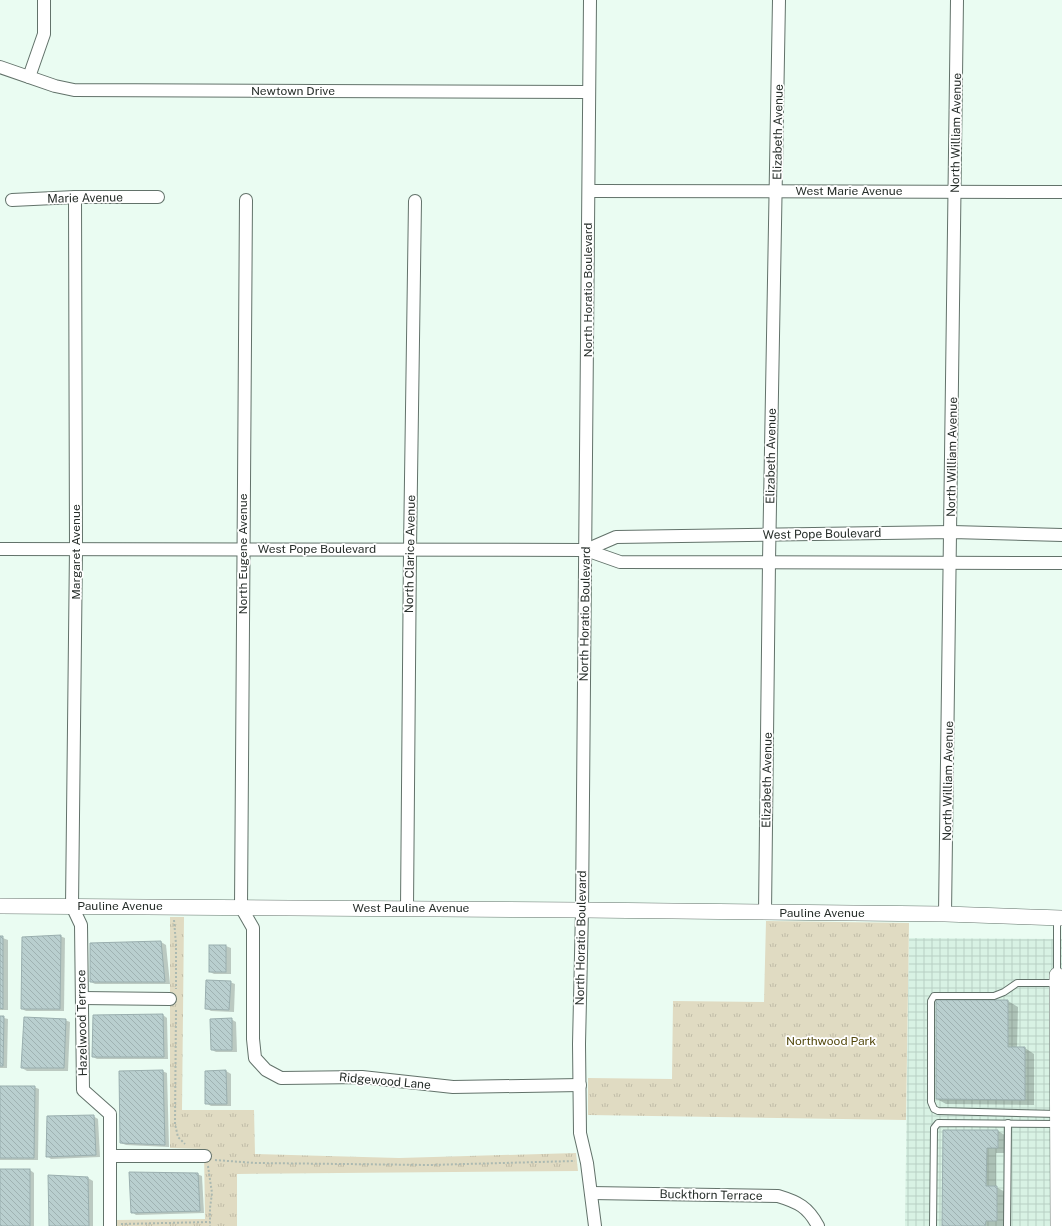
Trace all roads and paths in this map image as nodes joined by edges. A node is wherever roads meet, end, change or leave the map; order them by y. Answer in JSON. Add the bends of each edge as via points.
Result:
{"nodes":[{"id":1,"x":44,"y":0,"type":"edge"},
{"id":2,"x":590,"y":0,"type":"edge"},
{"id":3,"x":779,"y":0,"type":"edge"},
{"id":4,"x":957,"y":0,"type":"edge"},
{"id":5,"x":0,"y":67,"type":"edge"},
{"id":6,"x":29,"y":77,"type":"junction"},
{"id":7,"x":590,"y":92,"type":"junction"},
{"id":8,"x":589,"y":191,"type":"junction"},
{"id":9,"x":777,"y":191,"type":"junction"},
{"id":10,"x":955,"y":192,"type":"junction"},
{"id":11,"x":1062,"y":192,"type":"edge"},
{"id":12,"x":158,"y":197,"type":"dead end"},
{"id":13,"x":75,"y":198,"type":"junction"},
{"id":14,"x":12,"y":200,"type":"dead end"},
{"id":15,"x":246,"y":200,"type":"dead end"},
{"id":16,"x":415,"y":201,"type":"dead end"},
{"id":17,"x":952,"y":532,"type":"junction"},
{"id":18,"x":769,"y":534,"type":"junction"},
{"id":19,"x":1062,"y":535,"type":"edge"},
{"id":20,"x":76,"y":548,"type":"junction"},
{"id":21,"x":0,"y":549,"type":"edge"},
{"id":22,"x":243,"y":549,"type":"junction"},
{"id":23,"x":410,"y":549,"type":"junction"},
{"id":24,"x":586,"y":550,"type":"junction"},
{"id":25,"x":769,"y":561,"type":"junction"},
{"id":26,"x":951,"y":562,"type":"junction"},
{"id":27,"x":1062,"y":563,"type":"edge"},
{"id":28,"x":0,"y":906,"type":"edge"},
{"id":29,"x":72,"y":906,"type":"junction"},
{"id":30,"x":173,"y":907,"type":"junction"},
{"id":31,"x":241,"y":907,"type":"junction"},
{"id":32,"x":407,"y":908,"type":"junction"},
{"id":33,"x":582,"y":910,"type":"junction"},
{"id":34,"x":765,"y":913,"type":"junction"},
{"id":35,"x":946,"y":914,"type":"junction"},
{"id":36,"x":1059,"y":918,"type":"edge"},
{"id":37,"x":1057,"y":979,"type":"junction"},
{"id":38,"x":82,"y":998,"type":"junction"},
{"id":39,"x":174,"y":999,"type":"junction"},
{"id":40,"x":1060,"y":1072,"type":"edge"},
{"id":41,"x":580,"y":1084,"type":"junction"},
{"id":42,"x":1057,"y":1119,"type":"junction"},
{"id":43,"x":1008,"y":1123,"type":"junction"},
{"id":44,"x":187,"y":1145,"type":"dead end"},
{"id":45,"x":110,"y":1156,"type":"junction"},
{"id":46,"x":206,"y":1157,"type":"junction"},
{"id":47,"x":586,"y":1160,"type":"junction"},
{"id":48,"x":1060,"y":1184,"type":"edge"},
{"id":49,"x":591,"y":1193,"type":"junction"},
{"id":50,"x":210,"y":1222,"type":"junction"},
{"id":51,"x":110,"y":1225,"type":"edge"},
{"id":52,"x":210,"y":1226,"type":"edge"},
{"id":53,"x":595,"y":1226,"type":"edge"},
{"id":54,"x":818,"y":1226,"type":"edge"},
{"id":55,"x":933,"y":1226,"type":"edge"},
{"id":56,"x":1007,"y":1226,"type":"edge"},
{"id":57,"x":1058,"y":1226,"type":"edge"}],
"edges":[{"from":1,"to":6,"type":"street","via":[[44,34]]},
{"from":2,"to":7,"type":"street","name":"North Horatio Boulevard"},
{"from":3,"to":9,"type":"street","name":"Elizabeth Avenue"},
{"from":4,"to":10,"type":"street","name":"North William Avenue"},
{"from":5,"to":6,"type":"street","name":"Newtown Drive"},
{"from":6,"to":7,"type":"street","name":"Newtown Drive","via":[[74,90]]},
{"from":7,"to":8,"type":"street","name":"North Horatio Boulevard"},
{"from":8,"to":9,"type":"street","name":"West Marie Avenue"},
{"from":8,"to":24,"type":"street","name":"North Horatio Boulevard"},
{"from":9,"to":10,"type":"street","name":"West Marie Avenue"},
{"from":9,"to":18,"type":"street","name":"Elizabeth Avenue"},
{"from":10,"to":11,"type":"street","name":"West Marie Avenue"},
{"from":10,"to":17,"type":"street","name":"North William Avenue"},
{"from":12,"to":13,"type":"street","name":"Marie Avenue"},
{"from":13,"to":14,"type":"street","name":"Marie Avenue"},
{"from":13,"to":20,"type":"street","name":"Margaret Avenue"},
{"from":15,"to":22,"type":"street","name":"North Eugene Avenue"},
{"from":16,"to":23,"type":"street","name":"North Clarice Avenue"},
{"from":17,"to":18,"type":"street","name":"West Pope Boulevard"},
{"from":17,"to":19,"type":"street","name":"West Pope Boulevard"},
{"from":17,"to":26,"type":"street","name":"North William Avenue"},
{"from":18,"to":24,"type":"street","name":"West Pope Boulevard","via":[[616,537]]},
{"from":18,"to":25,"type":"street","name":"Elizabeth Avenue"},
{"from":20,"to":21,"type":"street","name":"West Pope Boulevard"},
{"from":20,"to":22,"type":"street","name":"West Pope Boulevard"},
{"from":20,"to":29,"type":"street","name":"Margaret Avenue"},
{"from":22,"to":23,"type":"street","name":"West Pope Boulevard"},
{"from":22,"to":31,"type":"street","name":"North Eugene Avenue"},
{"from":23,"to":24,"type":"street","name":"West Pope Boulevard"},
{"from":23,"to":32,"type":"street","name":"North Clarice Avenue"},
{"from":24,"to":25,"type":"street","name":"West Pope Boulevard","via":[[620,562]]},
{"from":24,"to":33,"type":"street","name":"North Horatio Boulevard"},
{"from":25,"to":26,"type":"street","name":"West Pope Boulevard"},
{"from":25,"to":34,"type":"street","name":"Elizabeth Avenue"},
{"from":26,"to":27,"type":"street","name":"West Pope Boulevard"},
{"from":26,"to":35,"type":"street","name":"North William Avenue"},
{"from":28,"to":29,"type":"street","name":"Pauline Avenue"},
{"from":29,"to":30,"type":"street","name":"Pauline Avenue"},
{"from":29,"to":38,"type":"street","name":"Hazelwood Terrace","via":[[82,925]]},
{"from":30,"to":31,"type":"street","name":"Pauline Avenue"},
{"from":30,"to":39,"type":"path","via":[[176,944]]},
{"from":31,"to":32,"type":"street","name":"West Pauline Avenue"},
{"from":31,"to":41,"type":"street","name":"Ridgewood Lane","via":[[253,928],[255,1058],[266,1070],[281,1078],[362,1077],[453,1087]]},
{"from":32,"to":33,"type":"street","name":"West Pauline Avenue"},
{"from":33,"to":34,"type":"street","name":"Pauline Avenue"},
{"from":33,"to":41,"type":"street","name":"North Horatio Boulevard"},
{"from":34,"to":35,"type":"street","name":"Pauline Avenue"},
{"from":35,"to":36,"type":"street","name":"Pauline Avenue"},
{"from":36,"to":37,"type":"lane"},
{"from":37,"to":40,"type":"street"},
{"from":37,"to":42,"type":"lane","via":[[1017,983],[994,996],[934,996],[931,1001],[931,1102],[934,1110],[938,1111]]},
{"from":38,"to":39,"type":"street"},
{"from":38,"to":45,"type":"street","name":"Hazelwood Terrace","via":[[83,1090],[110,1114]]},
{"from":39,"to":44,"type":"path","via":[[175,1124],[178,1137]]},
{"from":40,"to":42,"type":"street"},
{"from":41,"to":47,"type":"street","name":"North Horatio Boulevard","via":[[580,1133]]},
{"from":42,"to":43,"type":"lane"},
{"from":42,"to":48,"type":"street"},
{"from":43,"to":55,"type":"lane","via":[[944,1122],[938,1123],[934,1128]]},
{"from":43,"to":56,"type":"lane"},
{"from":45,"to":46,"type":"street"},
{"from":45,"to":51,"type":"street","name":"Hazelwood Terrace"},
{"from":46,"to":47,"type":"path","via":[[226,1162],[263,1163],[430,1164]]},
{"from":46,"to":50,"type":"path","via":[[212,1193]]},
{"from":47,"to":49,"type":"street","name":"North Horatio Boulevard"},
{"from":48,"to":57,"type":"street"},
{"from":49,"to":53,"type":"street","name":"North Horatio Boulevard"},
{"from":49,"to":54,"type":"street","name":"Buckthorn Terrace","via":[[778,1196],[796,1201],[812,1215]]},
{"from":50,"to":51,"type":"path"},
{"from":50,"to":52,"type":"path"}]}
